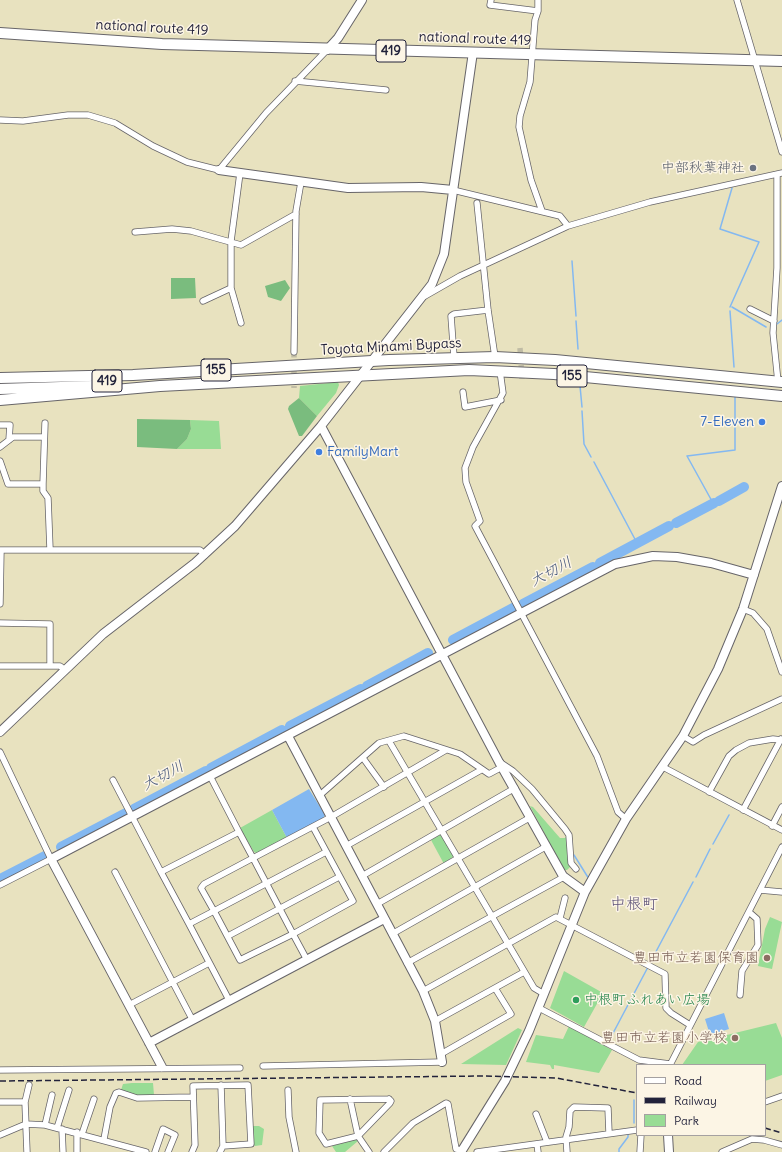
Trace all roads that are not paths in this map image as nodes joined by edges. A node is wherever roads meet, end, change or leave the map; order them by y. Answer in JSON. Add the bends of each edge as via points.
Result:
{"nodes":[{"id":1,"x":362,"y":0,"type":"edge"},
{"id":2,"x":491,"y":0,"type":"edge"},
{"id":3,"x":538,"y":0,"type":"edge"},
{"id":4,"x":737,"y":0,"type":"edge"},
{"id":5,"x":538,"y":11,"type":"junction"},
{"id":6,"x":0,"y":33,"type":"edge"},
{"id":7,"x":327,"y":50,"type":"junction"},
{"id":8,"x":473,"y":52,"type":"junction"},
{"id":9,"x":531,"y":54,"type":"junction"},
{"id":10,"x":755,"y":61,"type":"junction"},
{"id":11,"x":782,"y":61,"type":"edge"},
{"id":12,"x":295,"y":81,"type":"junction"},
{"id":13,"x":386,"y":90,"type":"dead end"},
{"id":14,"x":0,"y":120,"type":"edge"},
{"id":15,"x":782,"y":152,"type":"edge"},
{"id":16,"x":219,"y":170,"type":"junction"},
{"id":17,"x":240,"y":173,"type":"junction"},
{"id":18,"x":780,"y":174,"type":"edge"},
{"id":19,"x":301,"y":182,"type":"junction"},
{"id":20,"x":453,"y":190,"type":"junction"},
{"id":21,"x":779,"y":200,"type":"edge"},
{"id":22,"x":477,"y":203,"type":"dead end"},
{"id":23,"x":542,"y":211,"type":"junction"},
{"id":24,"x":296,"y":214,"type":"junction"},
{"id":25,"x":568,"y":226,"type":"junction"},
{"id":26,"x":136,"y":232,"type":"dead end"},
{"id":27,"x":231,"y":243,"type":"junction"},
{"id":28,"x":484,"y":265,"type":"junction"},
{"id":29,"x":779,"y":269,"type":"edge"},
{"id":30,"x":231,"y":288,"type":"junction"},
{"id":31,"x":423,"y":297,"type":"junction"},
{"id":32,"x":204,"y":301,"type":"dead end"},
{"id":33,"x":750,"y":309,"type":"dead end"},
{"id":34,"x":488,"y":310,"type":"junction"},
{"id":35,"x":774,"y":321,"type":"junction"},
{"id":36,"x":241,"y":323,"type":"dead end"},
{"id":37,"x":294,"y":352,"type":"tunnel mouth"},
{"id":38,"x":454,"y":357,"type":"junction"},
{"id":39,"x":495,"y":357,"type":"junction"},
{"id":40,"x":375,"y":359,"type":"junction"},
{"id":41,"x":264,"y":368,"type":"junction"},
{"id":42,"x":469,"y":370,"type":"junction"},
{"id":43,"x":500,"y":371,"type":"junction"},
{"id":44,"x":180,"y":372,"type":"junction"},
{"id":45,"x":358,"y":377,"type":"junction"},
{"id":46,"x":0,"y":378,"type":"edge"},
{"id":47,"x":0,"y":384,"type":"edge"},
{"id":48,"x":781,"y":384,"type":"edge"},
{"id":49,"x":34,"y":386,"type":"junction"},
{"id":50,"x":160,"y":386,"type":"junction"},
{"id":51,"x":0,"y":389,"type":"edge"},
{"id":52,"x":463,"y":392,"type":"dead end"},
{"id":53,"x":782,"y":396,"type":"edge"},
{"id":54,"x":0,"y":400,"type":"edge"},
{"id":55,"x":501,"y":400,"type":"junction"},
{"id":56,"x":45,"y":423,"type":"dead end"},
{"id":57,"x":0,"y":425,"type":"edge"},
{"id":58,"x":321,"y":426,"type":"junction"},
{"id":59,"x":44,"y":438,"type":"junction"},
{"id":60,"x":9,"y":440,"type":"junction"},
{"id":61,"x":0,"y":448,"type":"edge"},
{"id":62,"x":0,"y":461,"type":"edge"},
{"id":63,"x":43,"y":484,"type":"junction"},
{"id":64,"x":782,"y":486,"type":"edge"},
{"id":65,"x":50,"y":549,"type":"junction"},
{"id":66,"x":0,"y":550,"type":"edge"},
{"id":67,"x":205,"y":554,"type":"junction"},
{"id":68,"x":754,"y":575,"type":"junction"},
{"id":69,"x":0,"y":604,"type":"edge"},
{"id":70,"x":743,"y":609,"type":"junction"},
{"id":71,"x":520,"y":612,"type":"junction"},
{"id":72,"x":0,"y":623,"type":"edge"},
{"id":73,"x":442,"y":654,"type":"junction"},
{"id":74,"x":50,"y":665,"type":"junction"},
{"id":75,"x":0,"y":666,"type":"edge"},
{"id":76,"x":65,"y":670,"type":"junction"},
{"id":77,"x":782,"y":672,"type":"edge"},
{"id":78,"x":782,"y":699,"type":"edge"},
{"id":79,"x":0,"y":732,"type":"edge"},
{"id":80,"x":288,"y":736,"type":"junction"},
{"id":81,"x":683,"y":736,"type":"junction"},
{"id":82,"x":782,"y":739,"type":"edge"},
{"id":83,"x":389,"y":741,"type":"junction"},
{"id":84,"x":446,"y":750,"type":"junction"},
{"id":85,"x":0,"y":752,"type":"edge"},
{"id":86,"x":363,"y":758,"type":"junction"},
{"id":87,"x":501,"y":765,"type":"junction"},
{"id":88,"x":663,"y":767,"type":"junction"},
{"id":89,"x":481,"y":770,"type":"junction"},
{"id":90,"x":407,"y":773,"type":"junction"},
{"id":91,"x":210,"y":776,"type":"junction"},
{"id":92,"x":112,"y":780,"type":"dead end"},
{"id":93,"x":384,"y":787,"type":"junction"},
{"id":94,"x":515,"y":788,"type":"junction"},
{"id":95,"x":708,"y":792,"type":"junction"},
{"id":96,"x":320,"y":795,"type":"junction"},
{"id":97,"x":425,"y":802,"type":"junction"},
{"id":98,"x":782,"y":807,"type":"edge"},
{"id":99,"x":743,"y":810,"type":"junction"},
{"id":100,"x":132,"y":817,"type":"junction"},
{"id":101,"x":331,"y":817,"type":"junction"},
{"id":102,"x":531,"y":817,"type":"junction"},
{"id":103,"x":626,"y":819,"type":"junction"},
{"id":104,"x":772,"y":826,"type":"junction"},
{"id":105,"x":313,"y":827,"type":"junction"},
{"id":106,"x":442,"y":830,"type":"junction"},
{"id":107,"x":782,"y":830,"type":"edge"},
{"id":108,"x":239,"y":832,"type":"junction"},
{"id":109,"x":346,"y":846,"type":"junction"},
{"id":110,"x":547,"y":846,"type":"junction"},
{"id":111,"x":782,"y":847,"type":"edge"},
{"id":112,"x":326,"y":852,"type":"junction"},
{"id":113,"x":253,"y":858,"type":"junction"},
{"id":114,"x":458,"y":858,"type":"junction"},
{"id":115,"x":51,"y":859,"type":"junction"},
{"id":116,"x":576,"y":869,"type":"dead end"},
{"id":117,"x":115,"y":872,"type":"dead end"},
{"id":118,"x":162,"y":872,"type":"junction"},
{"id":119,"x":362,"y":876,"type":"junction"},
{"id":120,"x":563,"y":876,"type":"junction"},
{"id":121,"x":339,"y":877,"type":"junction"},
{"id":122,"x":266,"y":883,"type":"junction"},
{"id":123,"x":0,"y":884,"type":"edge"},
{"id":124,"x":476,"y":887,"type":"junction"},
{"id":125,"x":760,"y":890,"type":"junction"},
{"id":126,"x":585,"y":892,"type":"junction"},
{"id":127,"x":782,"y":892,"type":"edge"},
{"id":128,"x":565,"y":898,"type":"dead end"},
{"id":129,"x":377,"y":904,"type":"junction"},
{"id":130,"x":280,"y":908,"type":"junction"},
{"id":131,"x":214,"y":911,"type":"junction"},
{"id":132,"x":749,"y":912,"type":"junction"},
{"id":133,"x":492,"y":916,"type":"junction"},
{"id":134,"x":560,"y":918,"type":"junction"},
{"id":135,"x":384,"y":919,"type":"junction"},
{"id":136,"x":190,"y":924,"type":"junction"},
{"id":137,"x":571,"y":925,"type":"junction"},
{"id":138,"x":293,"y":934,"type":"junction"},
{"id":139,"x":392,"y":934,"type":"junction"},
{"id":140,"x":228,"y":936,"type":"junction"},
{"id":141,"x":508,"y":943,"type":"junction"},
{"id":142,"x":307,"y":960,"type":"junction"},
{"id":143,"x":209,"y":963,"type":"junction"},
{"id":144,"x":407,"y":963,"type":"junction"},
{"id":145,"x":524,"y":972,"type":"junction"},
{"id":146,"x":172,"y":982,"type":"junction"},
{"id":147,"x":495,"y":988,"type":"junction"},
{"id":148,"x":423,"y":991,"type":"junction"},
{"id":149,"x":544,"y":994,"type":"junction"},
{"id":150,"x":740,"y":995,"type":"dead end"},
{"id":151,"x":228,"y":1000,"type":"junction"},
{"id":152,"x":129,"y":1005,"type":"junction"},
{"id":153,"x":538,"y":1008,"type":"junction"},
{"id":154,"x":192,"y":1019,"type":"junction"},
{"id":155,"x":436,"y":1021,"type":"junction"},
{"id":156,"x":690,"y":1025,"type":"junction"},
{"id":157,"x":149,"y":1043,"type":"junction"},
{"id":158,"x":441,"y":1054,"type":"junction"},
{"id":159,"x":442,"y":1062,"type":"joint"},
{"id":160,"x":664,"y":1064,"type":"edge"},
{"id":161,"x":670,"y":1064,"type":"edge"},
{"id":162,"x":263,"y":1066,"type":"dead end"},
{"id":163,"x":162,"y":1067,"type":"junction"},
{"id":164,"x":240,"y":1068,"type":"dead end"},
{"id":165,"x":0,"y":1070,"type":"edge"},
{"id":166,"x":29,"y":1085,"type":"dead end"},
{"id":167,"x":221,"y":1085,"type":"junction"},
{"id":168,"x":69,"y":1090,"type":"dead end"},
{"id":169,"x":288,"y":1090,"type":"dead end"},
{"id":170,"x":52,"y":1095,"type":"dead end"},
{"id":171,"x":193,"y":1096,"type":"junction"},
{"id":172,"x":782,"y":1096,"type":"edge"},
{"id":173,"x":94,"y":1099,"type":"dead end"},
{"id":174,"x":350,"y":1099,"type":"junction"},
{"id":175,"x":0,"y":1102,"type":"edge"},
{"id":176,"x":25,"y":1102,"type":"junction"},
{"id":177,"x":766,"y":1102,"type":"edge"},
{"id":178,"x":536,"y":1114,"type":"dead end"},
{"id":179,"x":26,"y":1124,"type":"junction"},
{"id":180,"x":45,"y":1125,"type":"junction"},
{"id":181,"x":60,"y":1128,"type":"junction"},
{"id":182,"x":636,"y":1130,"type":"edge"},
{"id":183,"x":79,"y":1133,"type":"junction"},
{"id":184,"x":609,"y":1133,"type":"junction"},
{"id":185,"x":0,"y":1136,"type":"edge"},
{"id":186,"x":358,"y":1136,"type":"junction"},
{"id":187,"x":641,"y":1136,"type":"edge"},
{"id":188,"x":668,"y":1136,"type":"edge"},
{"id":189,"x":104,"y":1139,"type":"junction"},
{"id":190,"x":566,"y":1140,"type":"junction"},
{"id":191,"x":547,"y":1142,"type":"junction"},
{"id":192,"x":537,"y":1144,"type":"junction"},
{"id":193,"x":782,"y":1145,"type":"edge"},
{"id":194,"x":223,"y":1146,"type":"junction"},
{"id":195,"x":461,"y":1151,"type":"edge"},
{"id":196,"x":27,"y":1152,"type":"edge"},
{"id":197,"x":63,"y":1152,"type":"edge"},
{"id":198,"x":77,"y":1152,"type":"edge"},
{"id":199,"x":146,"y":1152,"type":"edge"},
{"id":200,"x":154,"y":1152,"type":"edge"},
{"id":201,"x":168,"y":1152,"type":"edge"},
{"id":202,"x":192,"y":1152,"type":"edge"},
{"id":203,"x":220,"y":1152,"type":"edge"},
{"id":204,"x":296,"y":1152,"type":"edge"},
{"id":205,"x":369,"y":1152,"type":"edge"},
{"id":206,"x":384,"y":1152,"type":"edge"},
{"id":207,"x":477,"y":1152,"type":"edge"},
{"id":208,"x":538,"y":1152,"type":"edge"},
{"id":209,"x":567,"y":1152,"type":"edge"},
{"id":210,"x":640,"y":1152,"type":"edge"},
{"id":211,"x":669,"y":1152,"type":"edge"},
{"id":212,"x":722,"y":1152,"type":"edge"}],
"edges":[{"from":1,"to":7,"type":"street","via":[[338,38]]},
{"from":2,"to":5,"type":"street","via":[[490,5]]},
{"from":3,"to":5,"type":"street"},
{"from":4,"to":10,"type":"street"},
{"from":5,"to":9,"type":"street"},
{"from":6,"to":7,"type":"highway","name":"national route 419","number":"419","via":[[162,44]]},
{"from":7,"to":8,"type":"highway","name":"national route 419","number":"419"},
{"from":7,"to":12,"type":"street"},
{"from":8,"to":9,"type":"highway","name":"national route 419","number":"419"},
{"from":8,"to":20,"type":"street"},
{"from":9,"to":10,"type":"highway","name":"national route 419","number":"419"},
{"from":9,"to":23,"type":"street","via":[[530,82],[518,127],[530,180]]},
{"from":10,"to":11,"type":"highway","name":"national route 419","number":"419"},
{"from":10,"to":15,"type":"street"},
{"from":12,"to":13,"type":"street"},
{"from":12,"to":16,"type":"street"},
{"from":14,"to":16,"type":"street","via":[[23,121],[88,115],[116,123],[180,159]]},
{"from":16,"to":17,"type":"street"},
{"from":17,"to":19,"type":"street"},
{"from":17,"to":27,"type":"street"},
{"from":18,"to":21,"type":"street"},
{"from":18,"to":25,"type":"street","via":[[650,202]]},
{"from":19,"to":20,"type":"street","via":[[348,188],[421,187]]},
{"from":19,"to":24,"type":"street"},
{"from":20,"to":23,"type":"street"},
{"from":20,"to":31,"type":"street","via":[[441,263]]},
{"from":21,"to":29,"type":"street"},
{"from":22,"to":28,"type":"street"},
{"from":23,"to":25,"type":"street","via":[[560,216]]},
{"from":24,"to":27,"type":"street","via":[[241,245]]},
{"from":24,"to":37,"type":"street"},
{"from":25,"to":28,"type":"street"},
{"from":26,"to":27,"type":"street","via":[[172,229],[190,231]]},
{"from":27,"to":30,"type":"street"},
{"from":28,"to":31,"type":"street"},
{"from":28,"to":34,"type":"street"},
{"from":29,"to":35,"type":"street"},
{"from":30,"to":32,"type":"street"},
{"from":30,"to":36,"type":"street"},
{"from":31,"to":40,"type":"street"},
{"from":33,"to":35,"type":"street"},
{"from":34,"to":38,"type":"street","via":[[451,316]]},
{"from":34,"to":39,"type":"street"},
{"from":35,"to":48,"type":"street","via":[[773,340]]},
{"from":38,"to":39,"type":"highway","name":"Toyota Minami Bypass","number":"155"},
{"from":38,"to":40,"type":"highway","name":"Toyota Minami Bypass","number":"155"},
{"from":39,"to":48,"type":"highway","name":"Toyota Minami Bypass","number":"155","via":[[699,374],[732,384]]},
{"from":40,"to":41,"type":"highway","name":"Toyota Minami Bypass","number":"155"},
{"from":40,"to":42,"type":"highway","via":[[387,366],[436,364]]},
{"from":40,"to":45,"type":"street"},
{"from":41,"to":44,"type":"highway","name":"Toyota Minami Bypass","number":"155"},
{"from":41,"to":45,"type":"highway","via":[[299,372],[348,370],[355,372]]},
{"from":42,"to":43,"type":"highway","name":"Toyota Minami Bypass","number":"155"},
{"from":42,"to":45,"type":"highway","name":"Toyota Minami Bypass","number":"155"},
{"from":43,"to":53,"type":"highway","name":"Toyota Minami Bypass","number":"155"},
{"from":43,"to":55,"type":"street","via":[[503,393]]},
{"from":44,"to":46,"type":"highway","name":"Toyota Minami Bypass","number":"155"},
{"from":44,"to":49,"type":"highway","number":"419","via":[[147,378]]},
{"from":45,"to":50,"type":"highway","name":"Toyota Minami Bypass","number":"155"},
{"from":45,"to":58,"type":"street"},
{"from":47,"to":49,"type":"highway","number":"419"},
{"from":49,"to":50,"type":"highway","number":"419"},
{"from":49,"to":51,"type":"highway","number":"419"},
{"from":50,"to":54,"type":"highway","name":"Toyota Minami Bypass","number":"155"},
{"from":52,"to":55,"type":"street","via":[[466,407]]},
{"from":55,"to":71,"type":"street","via":[[473,447],[464,476],[480,521],[475,526]]},
{"from":56,"to":59,"type":"street"},
{"from":57,"to":60,"type":"street","via":[[10,425]]},
{"from":58,"to":67,"type":"street","via":[[235,526]]},
{"from":58,"to":73,"type":"street"},
{"from":59,"to":60,"type":"street","via":[[13,437]]},
{"from":59,"to":63,"type":"street"},
{"from":60,"to":61,"type":"street"},
{"from":62,"to":63,"type":"street","via":[[8,484]]},
{"from":63,"to":65,"type":"street","via":[[48,498]]},
{"from":64,"to":68,"type":"street"},
{"from":65,"to":66,"type":"street"},
{"from":65,"to":67,"type":"street","via":[[200,550]]},
{"from":66,"to":69,"type":"street"},
{"from":67,"to":76,"type":"street","via":[[102,634]]},
{"from":68,"to":70,"type":"street"},
{"from":68,"to":71,"type":"street","via":[[694,559],[653,556],[615,564]]},
{"from":70,"to":77,"type":"street","via":[[753,613],[767,629]]},
{"from":70,"to":81,"type":"street","via":[[718,669]]},
{"from":71,"to":73,"type":"street"},
{"from":71,"to":103,"type":"street","via":[[597,756],[618,812]]},
{"from":72,"to":74,"type":"street","via":[[50,624]]},
{"from":73,"to":80,"type":"street"},
{"from":73,"to":87,"type":"street"},
{"from":74,"to":75,"type":"street"},
{"from":74,"to":76,"type":"street","via":[[60,666]]},
{"from":76,"to":79,"type":"street"},
{"from":78,"to":81,"type":"street","via":[[693,742]]},
{"from":80,"to":91,"type":"street"},
{"from":80,"to":96,"type":"street"},
{"from":81,"to":88,"type":"street"},
{"from":82,"to":95,"type":"street","via":[[749,743],[736,750],[729,756]]},
{"from":82,"to":99,"type":"street"},
{"from":83,"to":84,"type":"street","via":[[404,736]]},
{"from":83,"to":86,"type":"street","via":[[379,743]]},
{"from":83,"to":90,"type":"street"},
{"from":84,"to":89,"type":"street","via":[[460,754]]},
{"from":84,"to":90,"type":"street"},
{"from":85,"to":115,"type":"street"},
{"from":86,"to":93,"type":"street"},
{"from":86,"to":96,"type":"street"},
{"from":87,"to":89,"type":"street","via":[[489,774]]},
{"from":87,"to":94,"type":"street"},
{"from":87,"to":116,"type":"street","via":[[513,771],[532,789],[565,829],[569,836],[572,863]]},
{"from":88,"to":95,"type":"street"},
{"from":88,"to":103,"type":"street"},
{"from":89,"to":97,"type":"street"},
{"from":90,"to":93,"type":"street"},
{"from":90,"to":97,"type":"street"},
{"from":91,"to":100,"type":"street"},
{"from":91,"to":108,"type":"street"},
{"from":92,"to":100,"type":"street"},
{"from":93,"to":101,"type":"street"},
{"from":94,"to":102,"type":"street"},
{"from":94,"to":106,"type":"street"},
{"from":95,"to":99,"type":"street"},
{"from":96,"to":101,"type":"street"},
{"from":97,"to":106,"type":"street"},
{"from":97,"to":109,"type":"street"},
{"from":98,"to":104,"type":"street"},
{"from":99,"to":104,"type":"street"},
{"from":100,"to":115,"type":"street"},
{"from":100,"to":118,"type":"street"},
{"from":101,"to":105,"type":"street"},
{"from":101,"to":109,"type":"street"},
{"from":102,"to":110,"type":"street"},
{"from":102,"to":114,"type":"street"},
{"from":103,"to":126,"type":"street"},
{"from":104,"to":107,"type":"street"},
{"from":105,"to":112,"type":"street"},
{"from":105,"to":113,"type":"street"},
{"from":106,"to":114,"type":"street"},
{"from":106,"to":119,"type":"street"},
{"from":108,"to":113,"type":"street"},
{"from":108,"to":118,"type":"street"},
{"from":109,"to":119,"type":"street"},
{"from":110,"to":120,"type":"street"},
{"from":110,"to":124,"type":"street"},
{"from":111,"to":125,"type":"street"},
{"from":112,"to":121,"type":"street"},
{"from":112,"to":122,"type":"street"},
{"from":113,"to":122,"type":"street"},
{"from":113,"to":131,"type":"street","via":[[201,888]]},
{"from":114,"to":124,"type":"street"},
{"from":114,"to":129,"type":"street"},
{"from":115,"to":123,"type":"street"},
{"from":115,"to":152,"type":"street"},
{"from":117,"to":146,"type":"street"},
{"from":118,"to":136,"type":"street"},
{"from":119,"to":129,"type":"street"},
{"from":120,"to":126,"type":"street"},
{"from":120,"to":133,"type":"street"},
{"from":121,"to":130,"type":"street"},
{"from":121,"to":138,"type":"street","via":[[352,901]]},
{"from":122,"to":130,"type":"street"},
{"from":122,"to":131,"type":"street"},
{"from":124,"to":133,"type":"street"},
{"from":124,"to":139,"type":"street"},
{"from":125,"to":127,"type":"street"},
{"from":125,"to":132,"type":"street"},
{"from":126,"to":137,"type":"street"},
{"from":128,"to":134,"type":"street"},
{"from":129,"to":135,"type":"street"},
{"from":130,"to":138,"type":"street"},
{"from":130,"to":140,"type":"street"},
{"from":131,"to":136,"type":"street"},
{"from":131,"to":140,"type":"street"},
{"from":132,"to":150,"type":"street","via":[[757,919],[758,945],[742,971]]},
{"from":132,"to":156,"type":"street"},
{"from":133,"to":141,"type":"street"},
{"from":133,"to":144,"type":"street"},
{"from":134,"to":137,"type":"street"},
{"from":134,"to":141,"type":"street","via":[[556,917]]},
{"from":135,"to":139,"type":"street"},
{"from":135,"to":142,"type":"street"},
{"from":136,"to":143,"type":"street"},
{"from":137,"to":149,"type":"street"},
{"from":137,"to":156,"type":"street","via":[[665,974],[666,1008]]},
{"from":138,"to":140,"type":"street","via":[[242,960]]},
{"from":138,"to":142,"type":"street"},
{"from":139,"to":144,"type":"street"},
{"from":141,"to":145,"type":"street"},
{"from":141,"to":148,"type":"street"},
{"from":142,"to":151,"type":"street"},
{"from":143,"to":146,"type":"street"},
{"from":143,"to":151,"type":"street"},
{"from":144,"to":148,"type":"street"},
{"from":145,"to":147,"type":"street"},
{"from":145,"to":149,"type":"street","via":[[534,988]]},
{"from":146,"to":152,"type":"street"},
{"from":146,"to":154,"type":"street"},
{"from":147,"to":155,"type":"street"},
{"from":147,"to":158,"type":"street","via":[[510,1014]]},
{"from":148,"to":155,"type":"street"},
{"from":149,"to":153,"type":"street"},
{"from":151,"to":154,"type":"street"},
{"from":152,"to":157,"type":"street"},
{"from":153,"to":160,"type":"street","via":[[639,1060]]},
{"from":153,"to":195,"type":"street","via":[[500,1092]]},
{"from":154,"to":157,"type":"street"},
{"from":155,"to":158,"type":"street"},
{"from":156,"to":161,"type":"street"},
{"from":157,"to":163,"type":"street"},
{"from":158,"to":159,"type":"street"},
{"from":159,"to":162,"type":"street"},
{"from":163,"to":164,"type":"street"},
{"from":163,"to":165,"type":"street"},
{"from":166,"to":176,"type":"street"},
{"from":167,"to":171,"type":"street","via":[[193,1086]]},
{"from":167,"to":194,"type":"street"},
{"from":167,"to":194,"type":"street","via":[[248,1085],[251,1144]]},
{"from":168,"to":181,"type":"street"},
{"from":169,"to":204,"type":"street","via":[[289,1117]]},
{"from":170,"to":180,"type":"street"},
{"from":171,"to":189,"type":"street","via":[[137,1098],[116,1093],[110,1107]]},
{"from":171,"to":202,"type":"street","via":[[195,1144]]},
{"from":172,"to":177,"type":"street"},
{"from":173,"to":183,"type":"street"},
{"from":174,"to":186,"type":"street"},
{"from":174,"to":186,"type":"street","via":[[391,1101]]},
{"from":174,"to":186,"type":"street","via":[[320,1100],[320,1133],[326,1144]]},
{"from":175,"to":176,"type":"street"},
{"from":176,"to":179,"type":"street"},
{"from":178,"to":191,"type":"street"},
{"from":179,"to":180,"type":"street"},
{"from":179,"to":185,"type":"street"},
{"from":179,"to":196,"type":"street"},
{"from":180,"to":181,"type":"street"},
{"from":181,"to":183,"type":"street"},
{"from":181,"to":197,"type":"street"},
{"from":182,"to":184,"type":"street"},
{"from":183,"to":189,"type":"street"},
{"from":183,"to":198,"type":"street"},
{"from":184,"to":190,"type":"street"},
{"from":184,"to":190,"type":"street","via":[[608,1108],[574,1107],[570,1111]]},
{"from":186,"to":205,"type":"street"},
{"from":187,"to":210,"type":"street"},
{"from":188,"to":211,"type":"street"},
{"from":189,"to":199,"type":"street"},
{"from":190,"to":191,"type":"street"},
{"from":190,"to":209,"type":"street"},
{"from":191,"to":192,"type":"street"},
{"from":192,"to":207,"type":"street"},
{"from":192,"to":208,"type":"street"},
{"from":193,"to":212,"type":"street","via":[[752,1139]]},
{"from":194,"to":203,"type":"street"},
{"from":195,"to":206,"type":"street","via":[[456,1149],[446,1103],[413,1123]]},
{"from":200,"to":201,"type":"street","via":[[163,1129],[175,1135]]}]}
